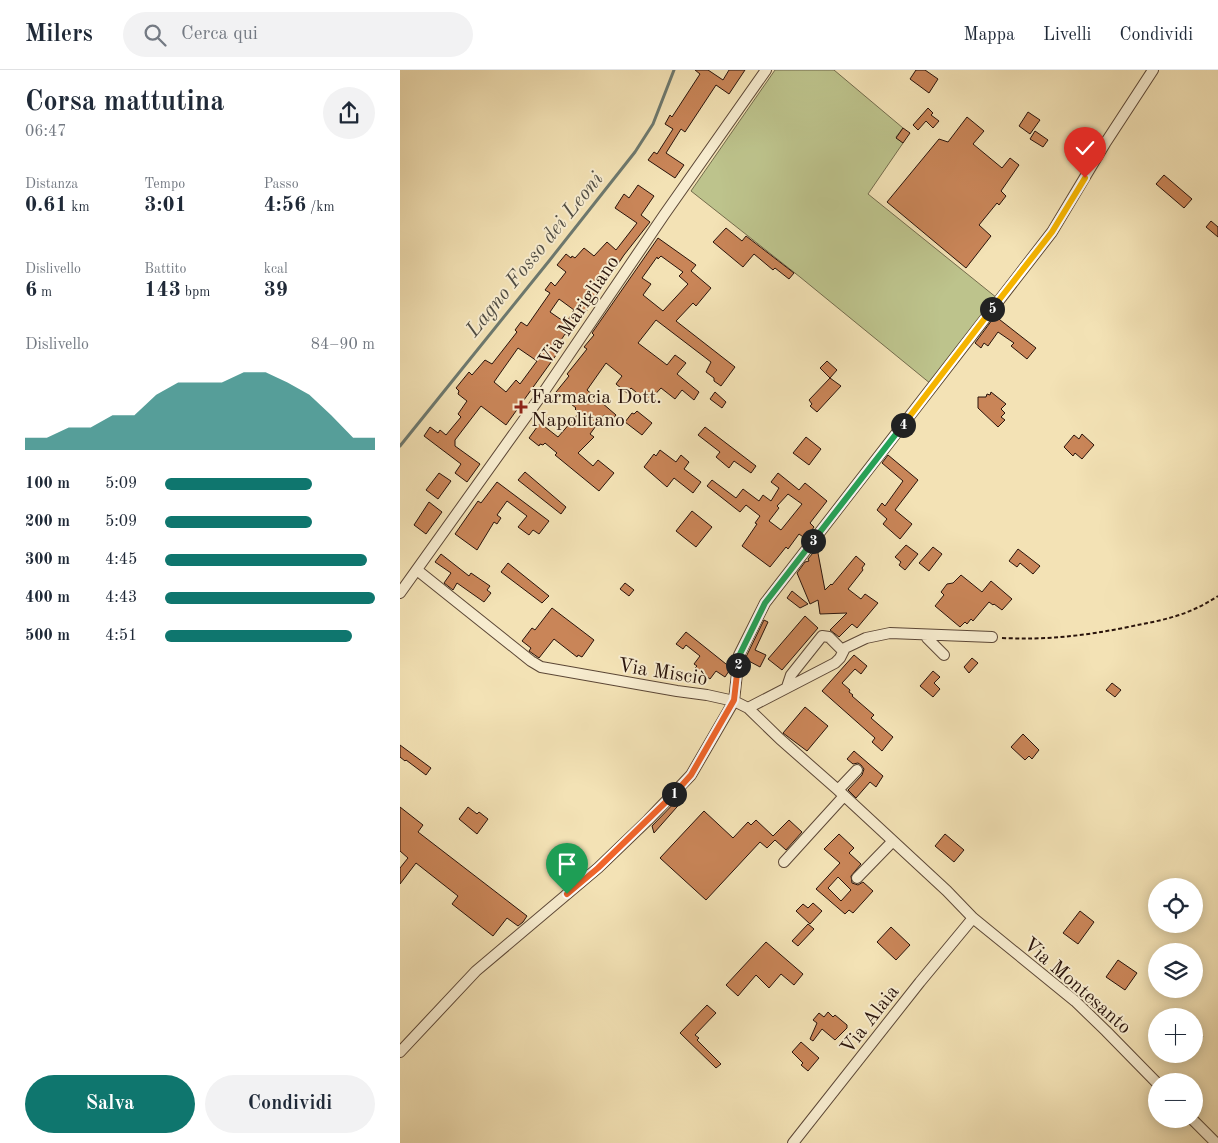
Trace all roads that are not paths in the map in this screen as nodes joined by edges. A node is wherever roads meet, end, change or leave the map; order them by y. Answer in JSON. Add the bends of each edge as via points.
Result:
{"nodes":[{"id":1,"x":766,"y":70,"type":"edge"},
{"id":2,"x":1153,"y":70,"type":"edge"},
{"id":3,"x":417,"y":570,"type":"junction"},
{"id":4,"x":400,"y":594,"type":"edge"},
{"id":5,"x":927,"y":635,"type":"junction"},
{"id":6,"x":992,"y":638,"type":"road end"},
{"id":7,"x":843,"y":651,"type":"junction"},
{"id":8,"x":944,"y":655,"type":"dead end"},
{"id":9,"x":788,"y":688,"type":"junction"},
{"id":10,"x":734,"y":700,"type":"junction"},
{"id":11,"x":748,"y":708,"type":"junction"},
{"id":12,"x":858,"y":770,"type":"dead end"},
{"id":13,"x":841,"y":793,"type":"junction"},
{"id":14,"x":893,"y":841,"type":"junction"},
{"id":15,"x":784,"y":862,"type":"dead end"},
{"id":16,"x":856,"y":878,"type":"dead end"},
{"id":17,"x":973,"y":918,"type":"junction"},
{"id":18,"x":400,"y":1052,"type":"edge"},
{"id":19,"x":1148,"y":1074,"type":"edge"},
{"id":20,"x":1201,"y":1128,"type":"edge"},
{"id":21,"x":793,"y":1143,"type":"edge"},
{"id":22,"x":1216,"y":1143,"type":"edge"}],
"edges":[{"from":1,"to":3,"type":"street","name":"Via Marigliano"},
{"from":2,"to":10,"type":"street","via":[[1052,232],[765,603],[739,656]]},
{"from":3,"to":4,"type":"street","name":"Via Marigliano"},
{"from":3,"to":10,"type":"street","name":"Via Misciò","via":[[541,667]]},
{"from":5,"to":6,"type":"street"},
{"from":5,"to":7,"type":"street","via":[[890,633],[866,638]]},
{"from":5,"to":8,"type":"street"},
{"from":7,"to":9,"type":"street","via":[[835,663]]},
{"from":7,"to":9,"type":"street","via":[[829,637],[822,636],[790,675]]},
{"from":9,"to":11,"type":"street"},
{"from":10,"to":11,"type":"street","name":"Via Misciò"},
{"from":10,"to":18,"type":"street","via":[[691,775],[676,792],[598,868],[476,970]]},
{"from":11,"to":13,"type":"street","name":"Via Misciò"},
{"from":12,"to":13,"type":"street"},
{"from":13,"to":14,"type":"street","name":"Via Misciò"},
{"from":13,"to":15,"type":"street"},
{"from":14,"to":16,"type":"street"},
{"from":14,"to":17,"type":"street","name":"Via Misciò"},
{"from":17,"to":19,"type":"street","name":"Via Montesanto","via":[[1074,1001]]},
{"from":17,"to":21,"type":"street","name":"Via Alaia"},
{"from":20,"to":22,"type":"street"}]}
